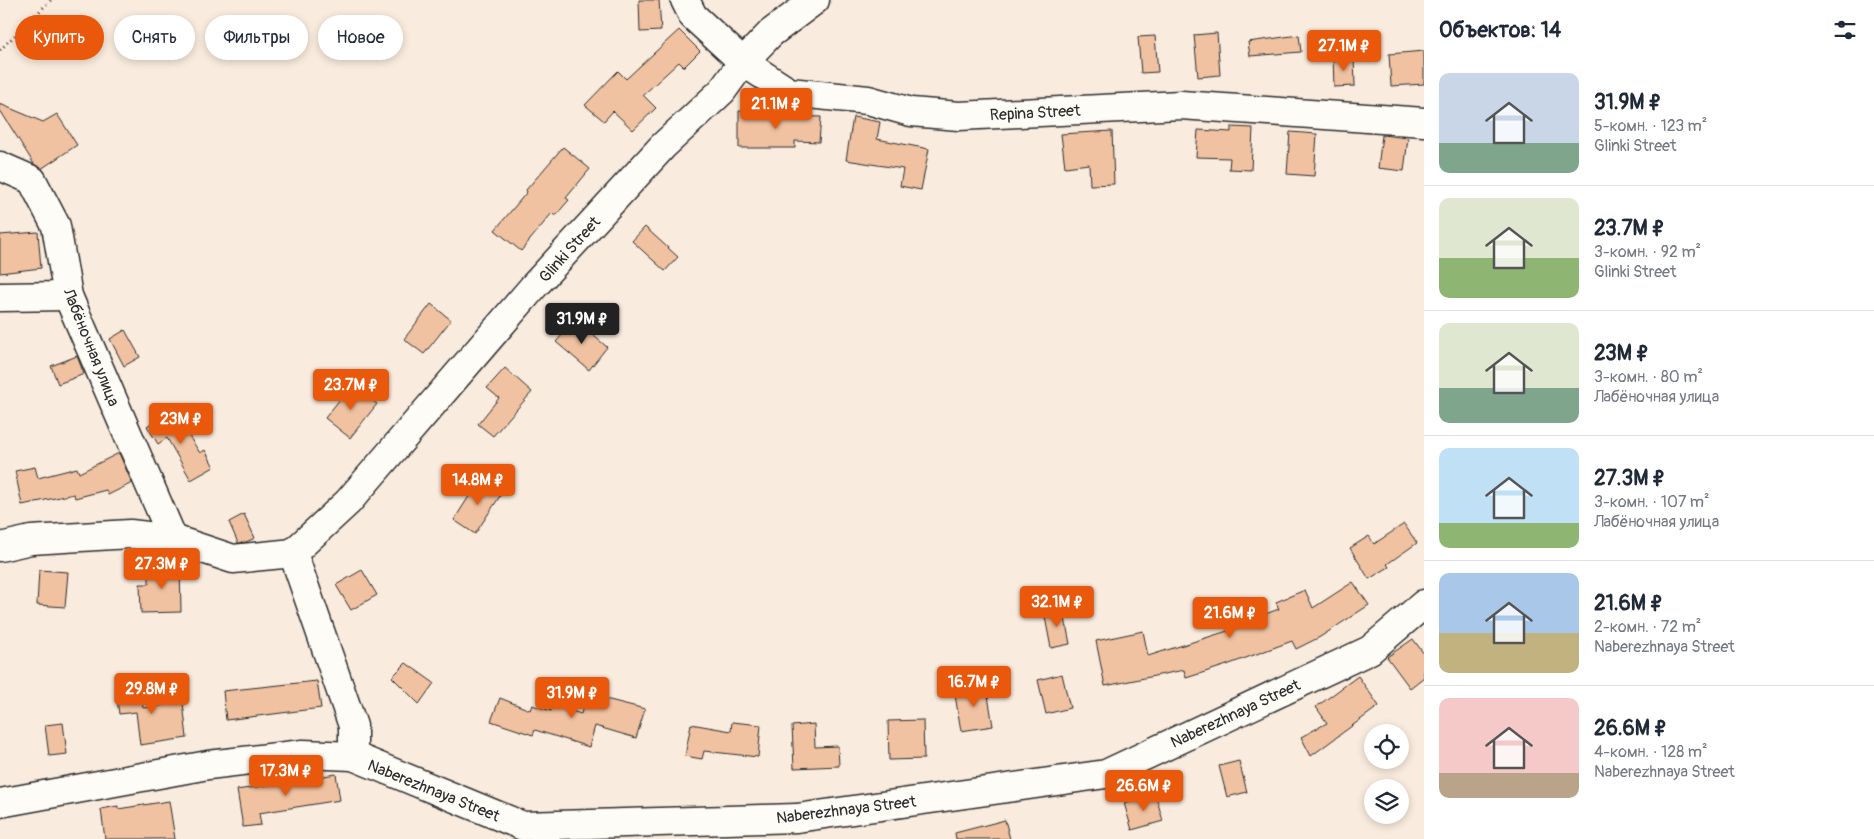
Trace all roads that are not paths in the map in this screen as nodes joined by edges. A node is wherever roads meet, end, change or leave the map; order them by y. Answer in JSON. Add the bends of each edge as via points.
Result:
{"nodes":[{"id":1,"x":685,"y":0,"type":"edge"},
{"id":2,"x":815,"y":0,"type":"edge"},
{"id":3,"x":743,"y":62,"type":"junction"},
{"id":4,"x":1424,"y":122,"type":"edge"},
{"id":5,"x":0,"y":166,"type":"edge"},
{"id":6,"x":68,"y":296,"type":"junction"},
{"id":7,"x":0,"y":297,"type":"edge"},
{"id":8,"x":173,"y":539,"type":"junction"},
{"id":9,"x":0,"y":546,"type":"edge"},
{"id":10,"x":293,"y":553,"type":"junction"},
{"id":11,"x":1424,"y":604,"type":"edge"},
{"id":12,"x":353,"y":756,"type":"junction"},
{"id":13,"x":0,"y":802,"type":"edge"},
{"id":14,"x":520,"y":832,"type":"edge"}],
"edges":[{"from":1,"to":3,"type":"street","name":"Repina Street","via":[[693,16]]},
{"from":2,"to":3,"type":"street","name":"Glinki Street","via":[[771,33]]},
{"from":3,"to":4,"type":"street","name":"Repina Street","via":[[789,92],[868,100],[911,112],[960,116],[1181,105]]},
{"from":3,"to":10,"type":"street","name":"Glinki Street","via":[[722,91],[663,146],[534,286],[348,502]]},
{"from":5,"to":6,"type":"street","name":"Лабёночная улица","via":[[32,180],[56,226]]},
{"from":6,"to":7,"type":"street"},
{"from":6,"to":8,"type":"street","name":"Лабёночная улица"},
{"from":8,"to":9,"type":"street","via":[[130,534],[31,540]]},
{"from":8,"to":10,"type":"street","via":[[233,559]]},
{"from":10,"to":12,"type":"street","via":[[353,726]]},
{"from":11,"to":14,"type":"street","name":"Naberezhnaya Street","via":[[1370,650],[1106,774],[797,818]]},
{"from":12,"to":13,"type":"street","name":"Naberezhnaya Street","via":[[304,754],[208,765]]},
{"from":12,"to":14,"type":"street","name":"Naberezhnaya Street"}]}
